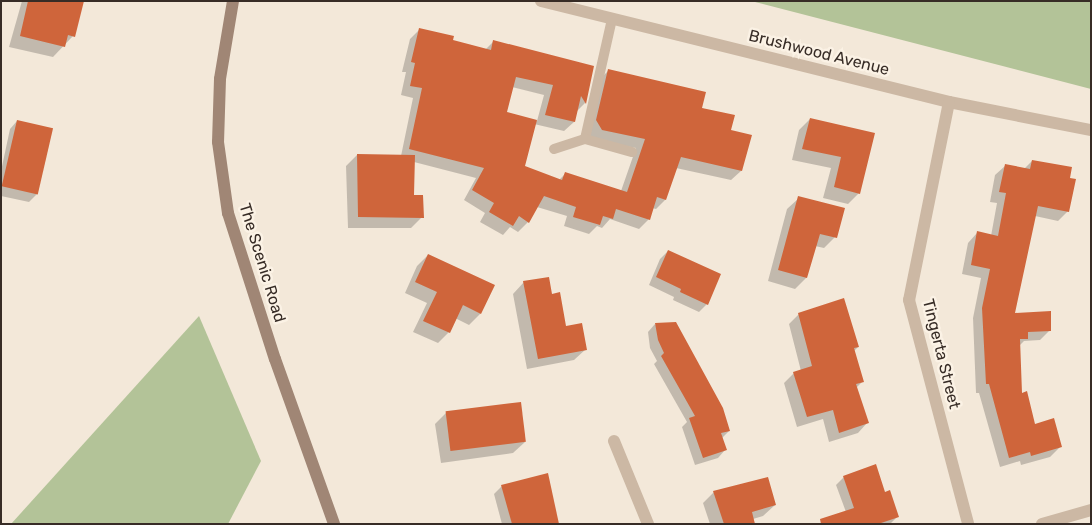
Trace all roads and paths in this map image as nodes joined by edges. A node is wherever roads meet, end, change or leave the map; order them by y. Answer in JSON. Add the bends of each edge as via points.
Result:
{"nodes":[{"id":1,"x":233,"y":1,"type":"edge"},
{"id":2,"x":542,"y":1,"type":"edge"},
{"id":3,"x":612,"y":19,"type":"junction"},
{"id":4,"x":949,"y":102,"type":"junction"},
{"id":5,"x":1091,"y":130,"type":"edge"},
{"id":6,"x":585,"y":139,"type":"junction"},
{"id":7,"x":554,"y":149,"type":"dead end"},
{"id":8,"x":632,"y":152,"type":"dead end"},
{"id":9,"x":614,"y":441,"type":"dead end"},
{"id":10,"x":1091,"y":510,"type":"edge"},
{"id":11,"x":1067,"y":520,"type":"edge"},
{"id":12,"x":334,"y":524,"type":"edge"},
{"id":13,"x":648,"y":524,"type":"edge"},
{"id":14,"x":968,"y":524,"type":"edge"},
{"id":15,"x":1042,"y":524,"type":"edge"}],
"edges":[{"from":1,"to":12,"type":"main road","name":"The Scenic Road","via":[[220,78],[218,142],[228,213],[275,359]]},
{"from":2,"to":3,"type":"street","name":"Brushwood Avenue"},
{"from":3,"to":4,"type":"street","name":"Brushwood Avenue"},
{"from":3,"to":6,"type":"lane"},
{"from":4,"to":5,"type":"street","name":"Brushwood Avenue"},
{"from":4,"to":14,"type":"street","name":"Tingerta Street","via":[[909,300]]},
{"from":6,"to":7,"type":"lane"},
{"from":6,"to":8,"type":"lane"},
{"from":9,"to":13,"type":"street"},
{"from":10,"to":11,"type":"street"},
{"from":11,"to":15,"type":"street"}]}
